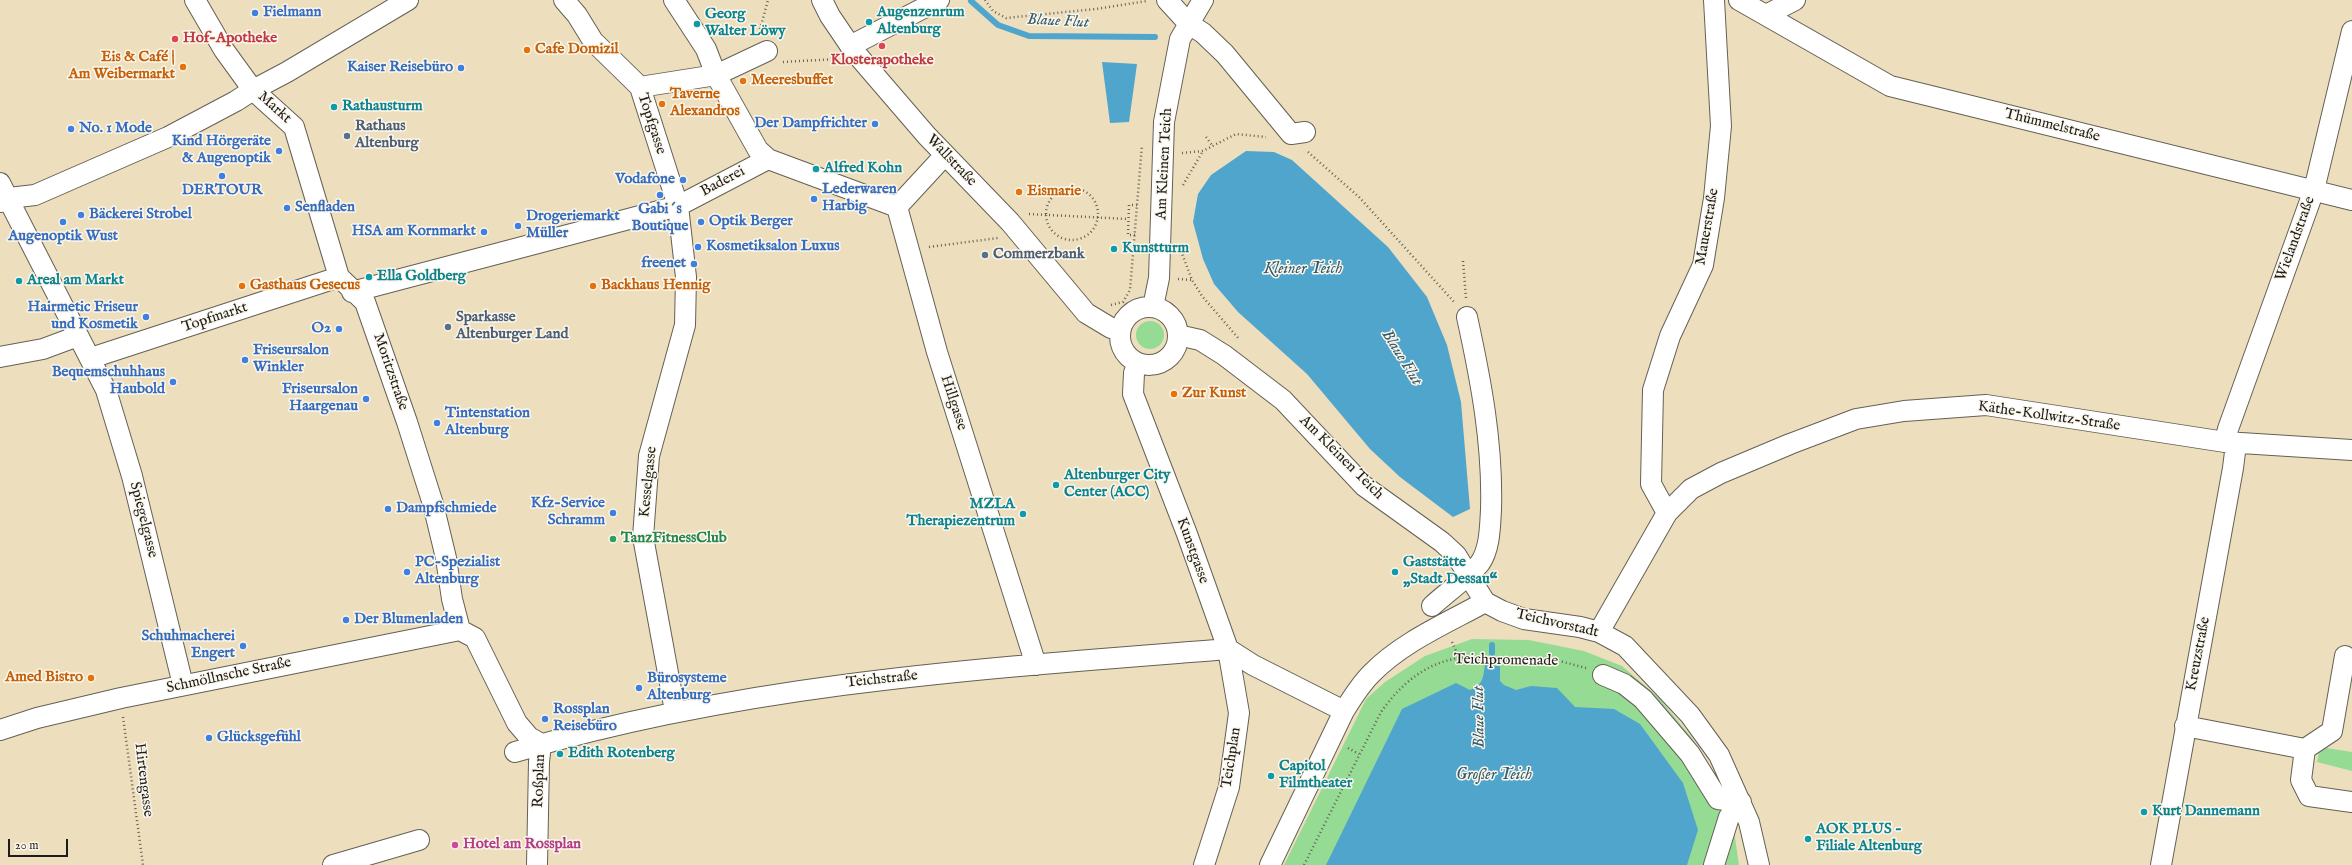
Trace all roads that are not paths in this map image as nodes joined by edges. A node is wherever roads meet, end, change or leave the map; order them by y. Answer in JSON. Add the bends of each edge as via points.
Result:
{"nodes":[{"id":1,"x":194,"y":0,"type":"edge"},
{"id":2,"x":408,"y":0,"type":"edge"},
{"id":3,"x":564,"y":0,"type":"edge"},
{"id":4,"x":674,"y":0,"type":"edge"},
{"id":5,"x":822,"y":0,"type":"edge"},
{"id":6,"x":939,"y":0,"type":"edge"},
{"id":7,"x":1203,"y":0,"type":"edge"},
{"id":8,"x":1714,"y":0,"type":"edge"},
{"id":9,"x":1739,"y":0,"type":"edge"},
{"id":10,"x":1795,"y":0,"type":"edge"},
{"id":11,"x":1167,"y":1,"type":"edge"},
{"id":12,"x":1768,"y":14,"type":"junction"},
{"id":13,"x":1189,"y":24,"type":"junction"},
{"id":14,"x":2352,"y":31,"type":"edge"},
{"id":15,"x":851,"y":48,"type":"junction"},
{"id":16,"x":767,"y":51,"type":"road end"},
{"id":17,"x":716,"y":75,"type":"junction"},
{"id":18,"x":640,"y":87,"type":"junction"},
{"id":19,"x":253,"y":90,"type":"junction"},
{"id":20,"x":294,"y":127,"type":"joint"},
{"id":21,"x":1298,"y":133,"type":"road end"},
{"id":22,"x":945,"y":155,"type":"junction"},
{"id":23,"x":768,"y":159,"type":"junction"},
{"id":24,"x":2314,"y":190,"type":"junction"},
{"id":25,"x":3,"y":194,"type":"edge"},
{"id":26,"x":2352,"y":200,"type":"edge"},
{"id":27,"x":678,"y":206,"type":"junction"},
{"id":28,"x":897,"y":207,"type":"junction"},
{"id":29,"x":339,"y":277,"type":"junction"},
{"id":30,"x":352,"y":292,"type":"junction"},
{"id":31,"x":1153,"y":307,"type":"junction"},
{"id":32,"x":1467,"y":317,"type":"road end"},
{"id":33,"x":1120,"y":330,"type":"junction"},
{"id":34,"x":1178,"y":335,"type":"junction"},
{"id":35,"x":78,"y":336,"type":"junction"},
{"id":36,"x":0,"y":357,"type":"edge"},
{"id":37,"x":91,"y":358,"type":"junction"},
{"id":38,"x":1138,"y":362,"type":"junction"},
{"id":39,"x":2230,"y":443,"type":"junction"},
{"id":40,"x":2352,"y":450,"type":"edge"},
{"id":41,"x":1667,"y":513,"type":"junction"},
{"id":42,"x":1467,"y":574,"type":"junction"},
{"id":43,"x":1485,"y":602,"type":"junction"},
{"id":44,"x":1432,"y":606,"type":"dead end"},
{"id":45,"x":460,"y":630,"type":"junction"},
{"id":46,"x":1598,"y":632,"type":"junction"},
{"id":47,"x":1228,"y":649,"type":"junction"},
{"id":48,"x":2345,"y":656,"type":"dead end"},
{"id":49,"x":1036,"y":664,"type":"junction"},
{"id":50,"x":1603,"y":675,"type":"road end"},
{"id":51,"x":183,"y":685,"type":"junction"},
{"id":52,"x":675,"y":711,"type":"junction"},
{"id":53,"x":1344,"y":711,"type":"junction"},
{"id":54,"x":2185,"y":726,"type":"junction"},
{"id":55,"x":0,"y":730,"type":"edge"},
{"id":56,"x":541,"y":744,"type":"junction"},
{"id":57,"x":2305,"y":749,"type":"junction"},
{"id":58,"x":515,"y":752,"type":"dead end"},
{"id":59,"x":1741,"y":802,"type":"junction"},
{"id":60,"x":2352,"y":802,"type":"edge"},
{"id":61,"x":419,"y":840,"type":"dead end"},
{"id":62,"x":334,"y":865,"type":"edge"},
{"id":63,"x":537,"y":865,"type":"edge"},
{"id":64,"x":1204,"y":865,"type":"edge"},
{"id":65,"x":1270,"y":865,"type":"edge"},
{"id":66,"x":1714,"y":865,"type":"edge"},
{"id":67,"x":1759,"y":865,"type":"edge"},
{"id":68,"x":2161,"y":865,"type":"edge"}],
"edges":[{"from":1,"to":19,"type":"street","name":"Markt","via":[[224,50]]},
{"from":2,"to":19,"type":"street"},
{"from":3,"to":18,"type":"street","name":"Topfgasse","via":[[593,41]]},
{"from":4,"to":17,"type":"street","name":"Baderei","via":[[706,49]]},
{"from":5,"to":15,"type":"street","name":"Wallstraße"},
{"from":6,"to":15,"type":"street"},
{"from":7,"to":13,"type":"street","name":"Am Kleinen Teich"},
{"from":8,"to":41,"type":"street","name":"Mauerstraße","via":[[1722,126],[1714,198],[1703,265],[1670,336],[1653,390],[1651,484]]},
{"from":9,"to":12,"type":"street","name":"Thümmelstraße"},
{"from":10,"to":12,"type":"street"},
{"from":11,"to":13,"type":"street"},
{"from":12,"to":24,"type":"street","name":"Thümmelstraße","via":[[1890,86]]},
{"from":13,"to":21,"type":"street","via":[[1203,33],[1225,54]]},
{"from":13,"to":31,"type":"street","name":"Am Kleinen Teich","via":[[1180,39],[1164,122],[1159,278]]},
{"from":14,"to":24,"type":"street","name":"Wielandstraße"},
{"from":15,"to":22,"type":"street","name":"Wallstraße"},
{"from":16,"to":17,"type":"street"},
{"from":17,"to":18,"type":"street"},
{"from":17,"to":23,"type":"street","name":"Baderei","via":[[758,150]]},
{"from":18,"to":27,"type":"street","name":"Topfgasse"},
{"from":19,"to":20,"type":"street","name":"Markt"},
{"from":19,"to":25,"type":"street","name":"Markt","via":[[236,102],[168,137],[35,195]]},
{"from":20,"to":29,"type":"street","name":"Moritzstraße"},
{"from":22,"to":28,"type":"street"},
{"from":22,"to":33,"type":"street","name":"Wallstraße","via":[[1010,222],[1086,313],[1111,328]]},
{"from":23,"to":27,"type":"street","name":"Baderei"},
{"from":23,"to":28,"type":"street","name":"Baderei"},
{"from":24,"to":26,"type":"street","name":"Thümmelstraße"},
{"from":24,"to":39,"type":"street","name":"Wielandstraße","via":[[2228,429]]},
{"from":25,"to":35,"type":"street","name":"Spiegelgasse"},
{"from":27,"to":30,"type":"street","name":"Baderei"},
{"from":27,"to":52,"type":"street","name":"Kesselgasse","via":[[686,277],[685,325],[649,456],[643,537]]},
{"from":28,"to":49,"type":"street","name":"Hillgasse","via":[[937,352]]},
{"from":29,"to":30,"type":"street","name":"Moritzstraße"},
{"from":29,"to":37,"type":"street","name":"Topfmarkt"},
{"from":30,"to":45,"type":"street","name":"Moritzstraße","via":[[365,302],[433,504]]},
{"from":31,"to":33,"type":"street","via":[[1136,310]]},
{"from":31,"to":34,"type":"street","via":[[1168,313],[1175,323]]},
{"from":32,"to":42,"type":"street","via":[[1483,391],[1492,473],[1488,542],[1480,563]]},
{"from":33,"to":38,"type":"street","via":[[1124,349]]},
{"from":34,"to":38,"type":"street","via":[[1177,344],[1168,358],[1151,364]]},
{"from":34,"to":42,"type":"street","name":"Am Kleinen Teich","via":[[1200,340],[1283,400],[1364,486],[1442,542],[1456,555]]},
{"from":35,"to":36,"type":"street","via":[[43,349]]},
{"from":35,"to":37,"type":"street","name":"Spiegelgasse"},
{"from":37,"to":51,"type":"street","name":"Spiegelgasse","via":[[106,390],[132,476]]},
{"from":38,"to":47,"type":"street","name":"Kunstgasse","via":[[1134,373],[1133,394]]},
{"from":39,"to":40,"type":"street","name":"Käthe-Kollwitz-Straße"},
{"from":39,"to":41,"type":"street","name":"Käthe-Kollwitz-Straße","via":[[1986,406],[1904,411],[1856,419],[1735,468],[1691,489]]},
{"from":39,"to":54,"type":"street","name":"Kreuzstraße","via":[[2233,468]]},
{"from":41,"to":46,"type":"street","name":"Käthe-Kollwitz-Straße"},
{"from":42,"to":43,"type":"street","name":"Am Kleinen Teich"},
{"from":42,"to":44,"type":"street"},
{"from":43,"to":46,"type":"street","name":"Teichvorstadt","via":[[1524,619]]},
{"from":43,"to":53,"type":"street","via":[[1398,651],[1371,674]]},
{"from":45,"to":51,"type":"street","name":"Schmöllnsche Straße"},
{"from":45,"to":56,"type":"street","name":"Roßplan","via":[[475,638],[517,724],[529,737]]},
{"from":46,"to":59,"type":"street","name":"Teichvorstadt","via":[[1625,646],[1690,715],[1719,755]]},
{"from":47,"to":49,"type":"street","name":"Teichstraße"},
{"from":47,"to":53,"type":"street","via":[[1253,665]]},
{"from":47,"to":64,"type":"street","name":"Teichplan","via":[[1239,713],[1229,787]]},
{"from":48,"to":57,"type":"street","via":[[2332,731]]},
{"from":49,"to":52,"type":"street","name":"Teichstraße","via":[[849,683]]},
{"from":50,"to":59,"type":"street","via":[[1624,684],[1642,699],[1690,754],[1718,799]]},
{"from":51,"to":55,"type":"street","name":"Schmöllnsche Straße","via":[[37,718]]},
{"from":52,"to":56,"type":"street","name":"Teichstraße"},
{"from":53,"to":65,"type":"street"},
{"from":54,"to":57,"type":"street"},
{"from":54,"to":68,"type":"street","name":"Kreuzstraße"},
{"from":56,"to":58,"type":"street","name":"Teichstraße"},
{"from":56,"to":63,"type":"street","name":"Roßplan"},
{"from":57,"to":60,"type":"street","via":[[2301,780],[2308,796]]},
{"from":59,"to":66,"type":"street","via":[[1729,817]]},
{"from":59,"to":67,"type":"street","name":"Teichvorstadt","via":[[1749,822]]},
{"from":61,"to":62,"type":"street"}]}
